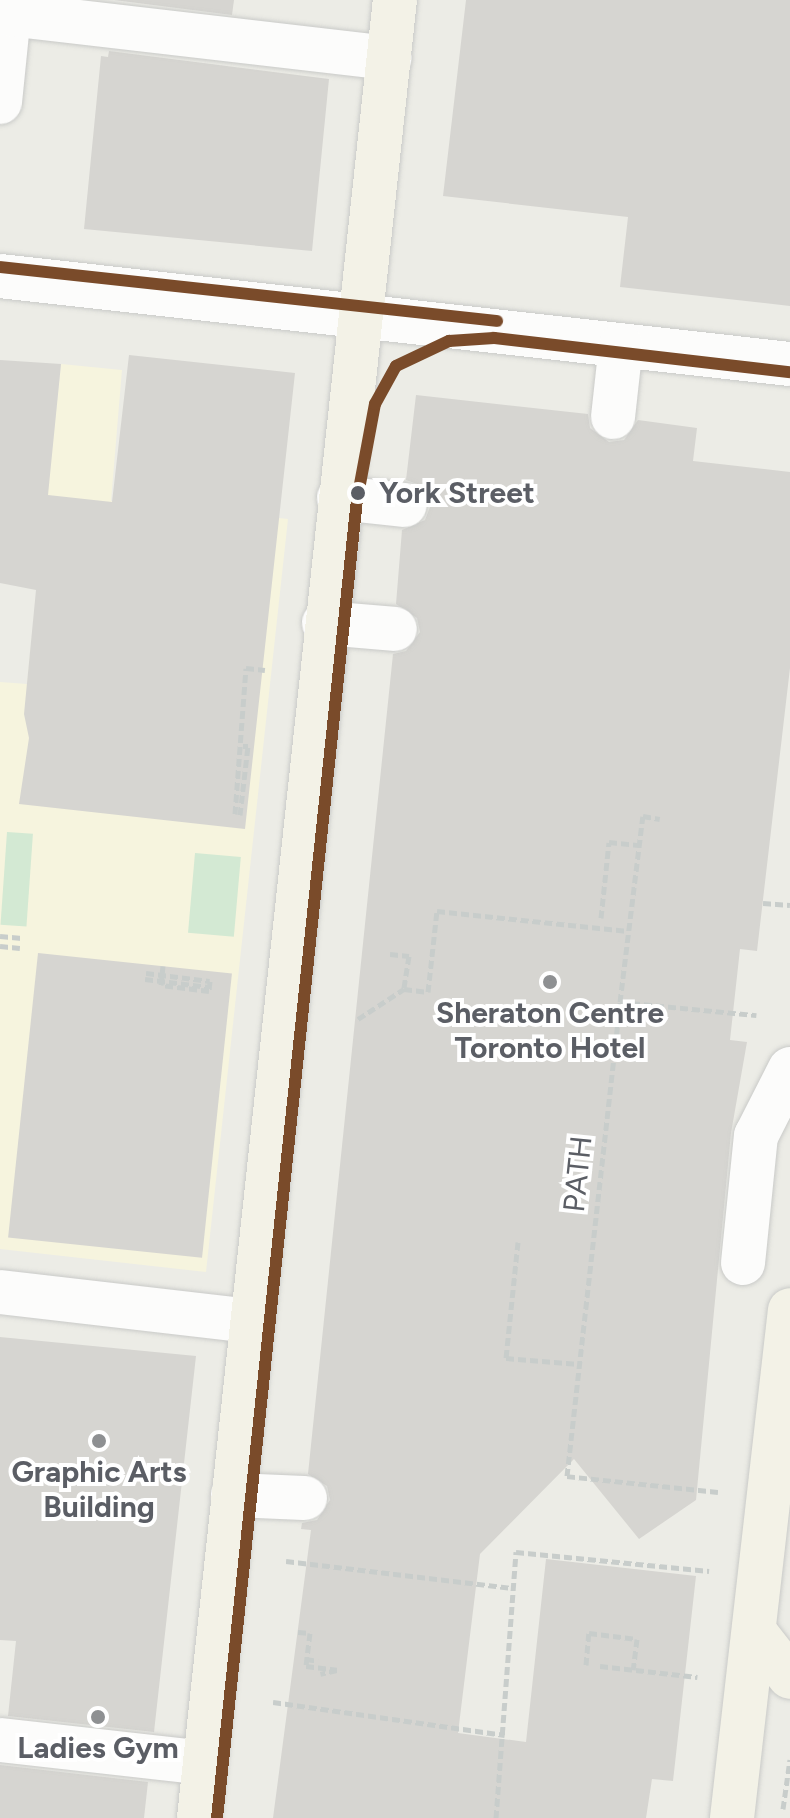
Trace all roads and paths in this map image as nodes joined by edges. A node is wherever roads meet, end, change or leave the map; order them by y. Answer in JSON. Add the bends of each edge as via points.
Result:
{"nodes":[{"id":1,"x":395,"y":0,"type":"edge"},
{"id":2,"x":389,"y":58,"type":"junction"},
{"id":3,"x":0,"y":102,"type":"edge"},
{"id":4,"x":0,"y":276,"type":"edge"},
{"id":5,"x":359,"y":316,"type":"junction"},
{"id":6,"x":621,"y":345,"type":"junction"},
{"id":7,"x":790,"y":364,"type":"edge"},
{"id":8,"x":613,"y":417,"type":"dead end"},
{"id":9,"x":339,"y":498,"type":"junction"},
{"id":10,"x":405,"y":505,"type":"dead end"},
{"id":11,"x":324,"y":623,"type":"junction"},
{"id":12,"x":395,"y":629,"type":"dead end"},
{"id":13,"x":265,"y":670,"type":"dead end"},
{"id":14,"x":238,"y":814,"type":"dead end"},
{"id":15,"x":660,"y":819,"type":"dead end"},
{"id":16,"x":639,"y":845,"type":"junction"},
{"id":17,"x":763,"y":903,"type":"dead end"},
{"id":18,"x":790,"y":905,"type":"edge"},
{"id":19,"x":601,"y":918,"type":"dead end"},
{"id":20,"x":628,"y":931,"type":"junction"},
{"id":21,"x":0,"y":936,"type":"edge"},
{"id":22,"x":22,"y":938,"type":"dead end"},
{"id":23,"x":0,"y":946,"type":"edge"},
{"id":24,"x":20,"y":948,"type":"dead end"},
{"id":25,"x":390,"y":954,"type":"dead end"},
{"id":26,"x":163,"y":966,"type":"dead end"},
{"id":27,"x":145,"y":976,"type":"dead end"},
{"id":28,"x":404,"y":989,"type":"junction"},
{"id":29,"x":620,"y":1002,"type":"junction"},
{"id":30,"x":756,"y":1015,"type":"dead end"},
{"id":31,"x":358,"y":1019,"type":"dead end"},
{"id":32,"x":790,"y":1069,"type":"edge"},
{"id":33,"x":518,"y":1242,"type":"dead end"},
{"id":34,"x":743,"y":1263,"type":"dead end"},
{"id":35,"x":0,"y":1292,"type":"edge"},
{"id":36,"x":790,"y":1310,"type":"edge"},
{"id":37,"x":251,"y":1321,"type":"junction"},
{"id":38,"x":579,"y":1364,"type":"junction"},
{"id":39,"x":718,"y":1492,"type":"dead end"},
{"id":40,"x":233,"y":1495,"type":"junction"},
{"id":41,"x":305,"y":1498,"type":"dead end"},
{"id":42,"x":286,"y":1561,"type":"dead end"},
{"id":43,"x":709,"y":1571,"type":"dead end"},
{"id":44,"x":512,"y":1588,"type":"junction"},
{"id":45,"x":754,"y":1631,"type":"junction"},
{"id":46,"x":298,"y":1632,"type":"dead end"},
{"id":47,"x":306,"y":1659,"type":"junction"},
{"id":48,"x":318,"y":1661,"type":"dead end"},
{"id":49,"x":586,"y":1665,"type":"dead end"},
{"id":50,"x":600,"y":1666,"type":"dead end"},
{"id":51,"x":633,"y":1670,"type":"junction"},
{"id":52,"x":320,"y":1674,"type":"dead end"},
{"id":53,"x":697,"y":1677,"type":"dead end"},
{"id":54,"x":790,"y":1677,"type":"edge"},
{"id":55,"x":273,"y":1702,"type":"dead end"},
{"id":56,"x":505,"y":1735,"type":"junction"},
{"id":57,"x":0,"y":1740,"type":"edge"},
{"id":58,"x":790,"y":1759,"type":"edge"},
{"id":59,"x":205,"y":1763,"type":"junction"},
{"id":60,"x":783,"y":1809,"type":"dead end"},
{"id":61,"x":199,"y":1818,"type":"edge"},
{"id":62,"x":496,"y":1818,"type":"edge"},
{"id":63,"x":732,"y":1818,"type":"edge"}],
"edges":[{"from":1,"to":2,"type":"main road"},
{"from":2,"to":3,"type":"street","via":[[9,14]]},
{"from":2,"to":5,"type":"main road"},
{"from":4,"to":5,"type":"street"},
{"from":5,"to":6,"type":"street"},
{"from":5,"to":9,"type":"main road"},
{"from":6,"to":7,"type":"street"},
{"from":6,"to":8,"type":"street"},
{"from":9,"to":10,"type":"street"},
{"from":9,"to":11,"type":"main road"},
{"from":11,"to":12,"type":"street"},
{"from":11,"to":37,"type":"main road"},
{"from":13,"to":14,"type":"path","via":[[246,668]]},
{"from":15,"to":16,"type":"path","via":[[643,816]]},
{"from":16,"to":19,"type":"path","via":[[609,842]]},
{"from":16,"to":20,"type":"path","name":"PATH"},
{"from":17,"to":18,"type":"path"},
{"from":20,"to":28,"type":"path","via":[[437,911],[428,992]]},
{"from":20,"to":29,"type":"path","name":"PATH"},
{"from":21,"to":22,"type":"path"},
{"from":23,"to":24,"type":"path"},
{"from":25,"to":28,"type":"path","via":[[409,956]]},
{"from":26,"to":27,"type":"path","via":[[161,985],[209,987]]},
{"from":28,"to":31,"type":"path"},
{"from":29,"to":30,"type":"path"},
{"from":29,"to":38,"type":"path","name":"PATH"},
{"from":32,"to":34,"type":"street","via":[[756,1136]]},
{"from":33,"to":38,"type":"path","via":[[506,1358]]},
{"from":35,"to":37,"type":"street"},
{"from":36,"to":45,"type":"main road"},
{"from":37,"to":40,"type":"main road"},
{"from":38,"to":39,"type":"path","name":"PATH","via":[[567,1476]]},
{"from":40,"to":41,"type":"street"},
{"from":40,"to":59,"type":"main road"},
{"from":42,"to":44,"type":"path"},
{"from":43,"to":44,"type":"path","via":[[516,1552]]},
{"from":44,"to":56,"type":"path"},
{"from":45,"to":54,"type":"main road"},
{"from":45,"to":63,"type":"main road"},
{"from":46,"to":47,"type":"path","via":[[310,1633]]},
{"from":47,"to":48,"type":"path"},
{"from":47,"to":52,"type":"path","via":[[306,1666],[337,1670]]},
{"from":49,"to":51,"type":"path","via":[[589,1633],[637,1639]]},
{"from":50,"to":51,"type":"path"},
{"from":51,"to":53,"type":"path"},
{"from":55,"to":56,"type":"path"},
{"from":56,"to":62,"type":"path"},
{"from":57,"to":59,"type":"street"},
{"from":58,"to":60,"type":"path"},
{"from":59,"to":61,"type":"main road"}]}
